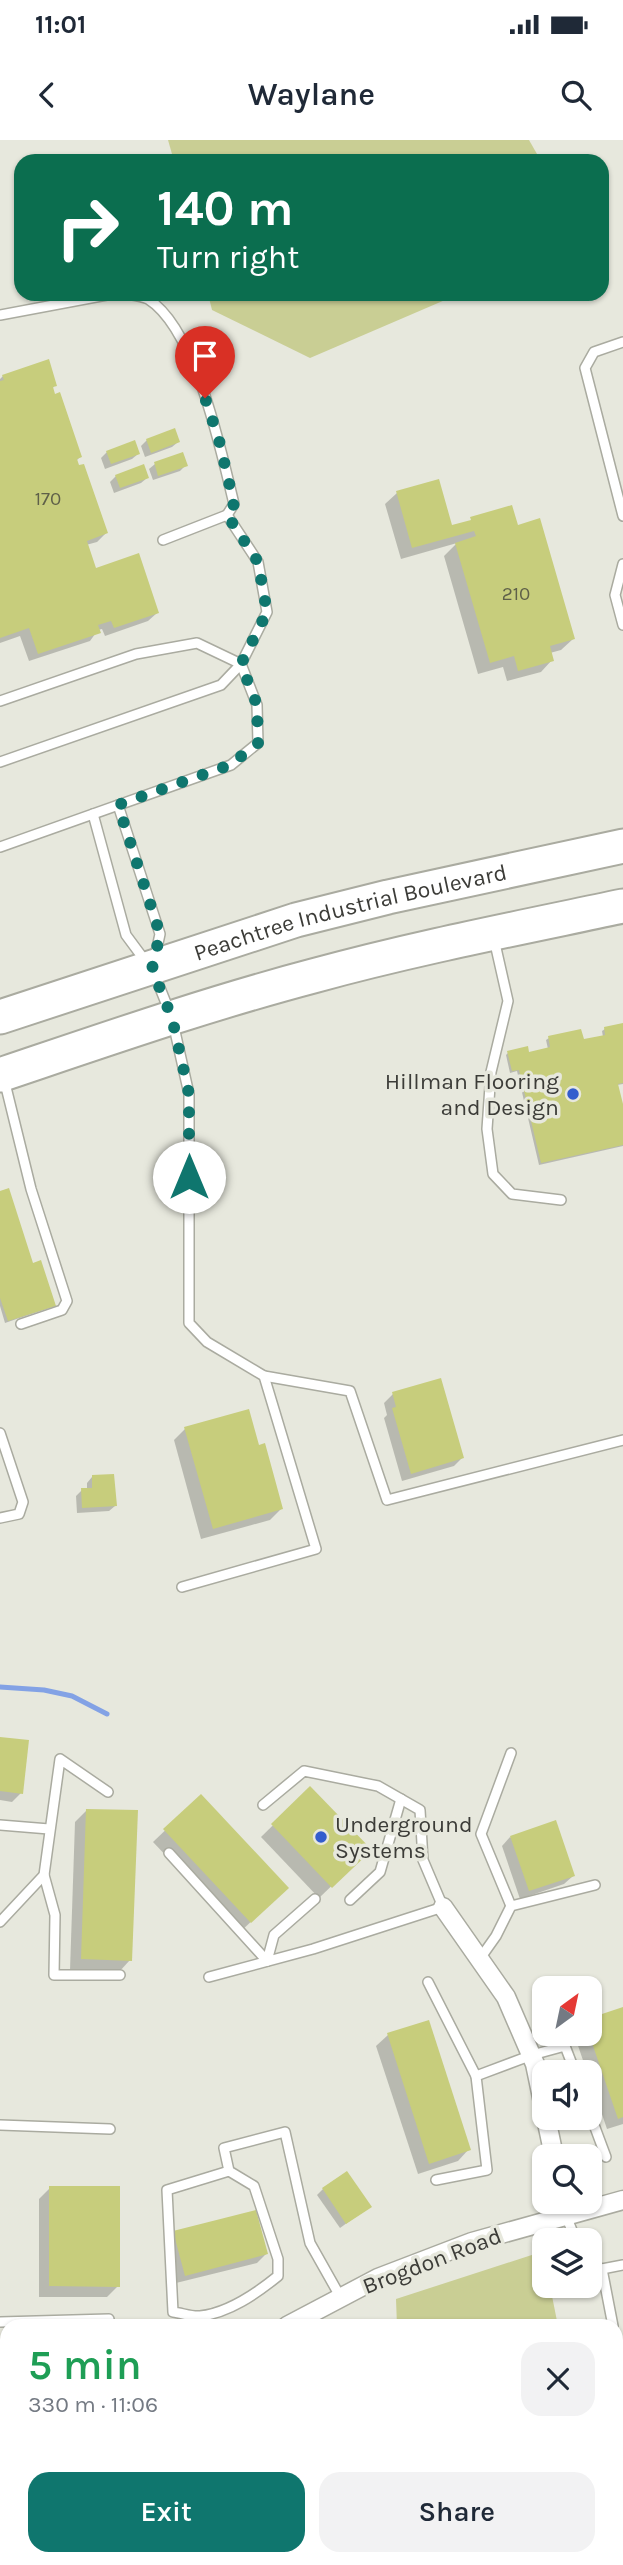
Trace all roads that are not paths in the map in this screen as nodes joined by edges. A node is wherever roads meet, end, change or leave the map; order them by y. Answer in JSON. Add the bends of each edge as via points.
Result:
{"nodes":[{"id":1,"x":75,"y":301,"type":"edge"},
{"id":2,"x":150,"y":301,"type":"edge"},
{"id":3,"x":0,"y":315,"type":"edge"},
{"id":4,"x":623,"y":342,"type":"edge"},
{"id":5,"x":622,"y":503,"type":"edge"},
{"id":6,"x":227,"y":515,"type":"junction"},
{"id":7,"x":623,"y":516,"type":"edge"},
{"id":8,"x":163,"y":540,"type":"dead end"},
{"id":9,"x":623,"y":564,"type":"edge"},
{"id":10,"x":623,"y":625,"type":"edge"},
{"id":11,"x":241,"y":664,"type":"junction"},
{"id":12,"x":0,"y":701,"type":"edge"},
{"id":13,"x":0,"y":762,"type":"edge"},
{"id":14,"x":118,"y":805,"type":"junction"},
{"id":15,"x":93,"y":814,"type":"junction"},
{"id":16,"x":620,"y":844,"type":"edge"},
{"id":17,"x":0,"y":847,"type":"edge"},
{"id":18,"x":623,"y":906,"type":"edge"},
{"id":19,"x":493,"y":933,"type":"junction"},
{"id":20,"x":152,"y":969,"type":"junction"},
{"id":21,"x":0,"y":1017,"type":"edge"},
{"id":22,"x":172,"y":1018,"type":"junction"},
{"id":23,"x":1,"y":1074,"type":"edge"},
{"id":24,"x":561,"y":1200,"type":"dead end"},
{"id":25,"x":22,"y":1324,"type":"dead end"},
{"id":26,"x":264,"y":1376,"type":"junction"},
{"id":27,"x":0,"y":1433,"type":"edge"},
{"id":28,"x":623,"y":1440,"type":"edge"},
{"id":29,"x":0,"y":1518,"type":"edge"},
{"id":30,"x":182,"y":1587,"type":"dead end"},
{"id":31,"x":511,"y":1753,"type":"dead end"},
{"id":32,"x":108,"y":1792,"type":"dead end"},
{"id":33,"x":401,"y":1799,"type":"junction"},
{"id":34,"x":263,"y":1805,"type":"dead end"},
{"id":35,"x":0,"y":1825,"type":"edge"},
{"id":36,"x":49,"y":1829,"type":"junction"},
{"id":37,"x":169,"y":1853,"type":"dead end"},
{"id":38,"x":44,"y":1875,"type":"junction"},
{"id":39,"x":595,"y":1885,"type":"dead end"},
{"id":40,"x":315,"y":1899,"type":"dead end"},
{"id":41,"x":350,"y":1899,"type":"dead end"},
{"id":42,"x":511,"y":1906,"type":"junction"},
{"id":43,"x":443,"y":1907,"type":"junction"},
{"id":44,"x":0,"y":1922,"type":"edge"},
{"id":45,"x":480,"y":1960,"type":"junction"},
{"id":46,"x":267,"y":1961,"type":"junction"},
{"id":47,"x":120,"y":1975,"type":"dead end"},
{"id":48,"x":209,"y":1977,"type":"dead end"},
{"id":49,"x":428,"y":1982,"type":"dead end"},
{"id":50,"x":532,"y":2055,"type":"junction"},
{"id":51,"x":533,"y":2060,"type":"edge"},
{"id":52,"x":570,"y":2060,"type":"edge"},
{"id":53,"x":476,"y":2076,"type":"junction"},
{"id":54,"x":0,"y":2125,"type":"edge"},
{"id":55,"x":110,"y":2129,"type":"dead end"},
{"id":56,"x":596,"y":2130,"type":"edge"},
{"id":57,"x":606,"y":2157,"type":"dead end"},
{"id":58,"x":229,"y":2171,"type":"junction"},
{"id":59,"x":436,"y":2180,"type":"dead end"},
{"id":60,"x":623,"y":2200,"type":"edge"},
{"id":61,"x":602,"y":2203,"type":"edge"},
{"id":62,"x":551,"y":2214,"type":"edge"},
{"id":63,"x":623,"y":2266,"type":"edge"},
{"id":64,"x":602,"y":2269,"type":"joint"},
{"id":65,"x":341,"y":2298,"type":"junction"},
{"id":66,"x":300,"y":2319,"type":"edge"},
{"id":67,"x":612,"y":2319,"type":"edge"}],
"edges":[{"from":1,"to":3,"type":"lane"},
{"from":2,"to":6,"type":"lane","via":[[173,324],[198,376],[234,504]]},
{"from":4,"to":5,"type":"lane","via":[[594,352],[585,368]]},
{"from":5,"to":7,"type":"lane"},
{"from":6,"to":8,"type":"lane"},
{"from":6,"to":11,"type":"lane","via":[[258,562],[267,612]]},
{"from":9,"to":10,"type":"lane","via":[[615,595]]},
{"from":11,"to":12,"type":"lane","via":[[197,643],[136,654]]},
{"from":11,"to":13,"type":"lane","via":[[221,685]]},
{"from":11,"to":14,"type":"lane","via":[[257,705],[258,743],[230,765]]},
{"from":14,"to":15,"type":"lane"},
{"from":14,"to":20,"type":"lane","via":[[160,934]]},
{"from":15,"to":17,"type":"lane"},
{"from":15,"to":20,"type":"lane","via":[[126,935]]},
{"from":16,"to":20,"type":"highway","name":"Peachtree Industrial Boulevard","via":[[296,920]]},
{"from":18,"to":19,"type":"highway"},
{"from":19,"to":22,"type":"highway","via":[[312,976]]},
{"from":19,"to":24,"type":"lane","via":[[508,1001],[491,1072],[487,1129],[493,1174],[512,1194]]},
{"from":20,"to":21,"type":"highway","name":"Peachtree Industrial Boulevard"},
{"from":20,"to":22,"type":"lane"},
{"from":22,"to":23,"type":"highway"},
{"from":22,"to":26,"type":"lane","via":[[189,1094],[189,1323],[207,1342]]},
{"from":23,"to":25,"type":"lane","via":[[67,1301],[62,1310]]},
{"from":26,"to":28,"type":"lane","via":[[349,1391],[387,1500]]},
{"from":26,"to":30,"type":"lane","via":[[316,1549]]},
{"from":27,"to":29,"type":"lane","via":[[23,1502],[19,1514]]},
{"from":31,"to":42,"type":"lane","via":[[481,1834]]},
{"from":32,"to":36,"type":"lane","via":[[60,1759]]},
{"from":33,"to":34,"type":"lane","via":[[377,1786],[304,1771]]},
{"from":33,"to":41,"type":"lane","via":[[380,1872]]},
{"from":33,"to":43,"type":"lane","via":[[420,1810],[424,1860]]},
{"from":35,"to":36,"type":"lane"},
{"from":36,"to":38,"type":"lane"},
{"from":37,"to":46,"type":"lane"},
{"from":38,"to":44,"type":"lane"},
{"from":38,"to":47,"type":"lane","via":[[55,1915],[54,1975]]},
{"from":39,"to":42,"type":"lane"},
{"from":40,"to":46,"type":"lane","via":[[274,1935]]},
{"from":42,"to":45,"type":"lane"},
{"from":43,"to":45,"type":"street"},
{"from":43,"to":46,"type":"lane"},
{"from":45,"to":50,"type":"street","via":[[506,1997]]},
{"from":46,"to":48,"type":"lane"},
{"from":49,"to":53,"type":"lane"},
{"from":50,"to":51,"type":"street"},
{"from":50,"to":52,"type":"lane","via":[[565,2046]]},
{"from":50,"to":53,"type":"lane"},
{"from":53,"to":59,"type":"lane","via":[[487,2170]]},
{"from":54,"to":55,"type":"lane"},
{"from":56,"to":57,"type":"lane"},
{"from":58,"to":58,"type":"lane","via":[[167,2190],[173,2312],[199,2317],[234,2305],[278,2276],[278,2259],[254,2186]]},
{"from":58,"to":65,"type":"lane","via":[[224,2148],[285,2132],[310,2243]]},
{"from":60,"to":61,"type":"street","name":"Brogdon Road"},
{"from":62,"to":65,"type":"street","name":"Brogdon Road","via":[[378,2278]]},
{"from":63,"to":64,"type":"lane"},
{"from":64,"to":67,"type":"lane"},
{"from":65,"to":66,"type":"street","name":"Brogdon Road"}]}
